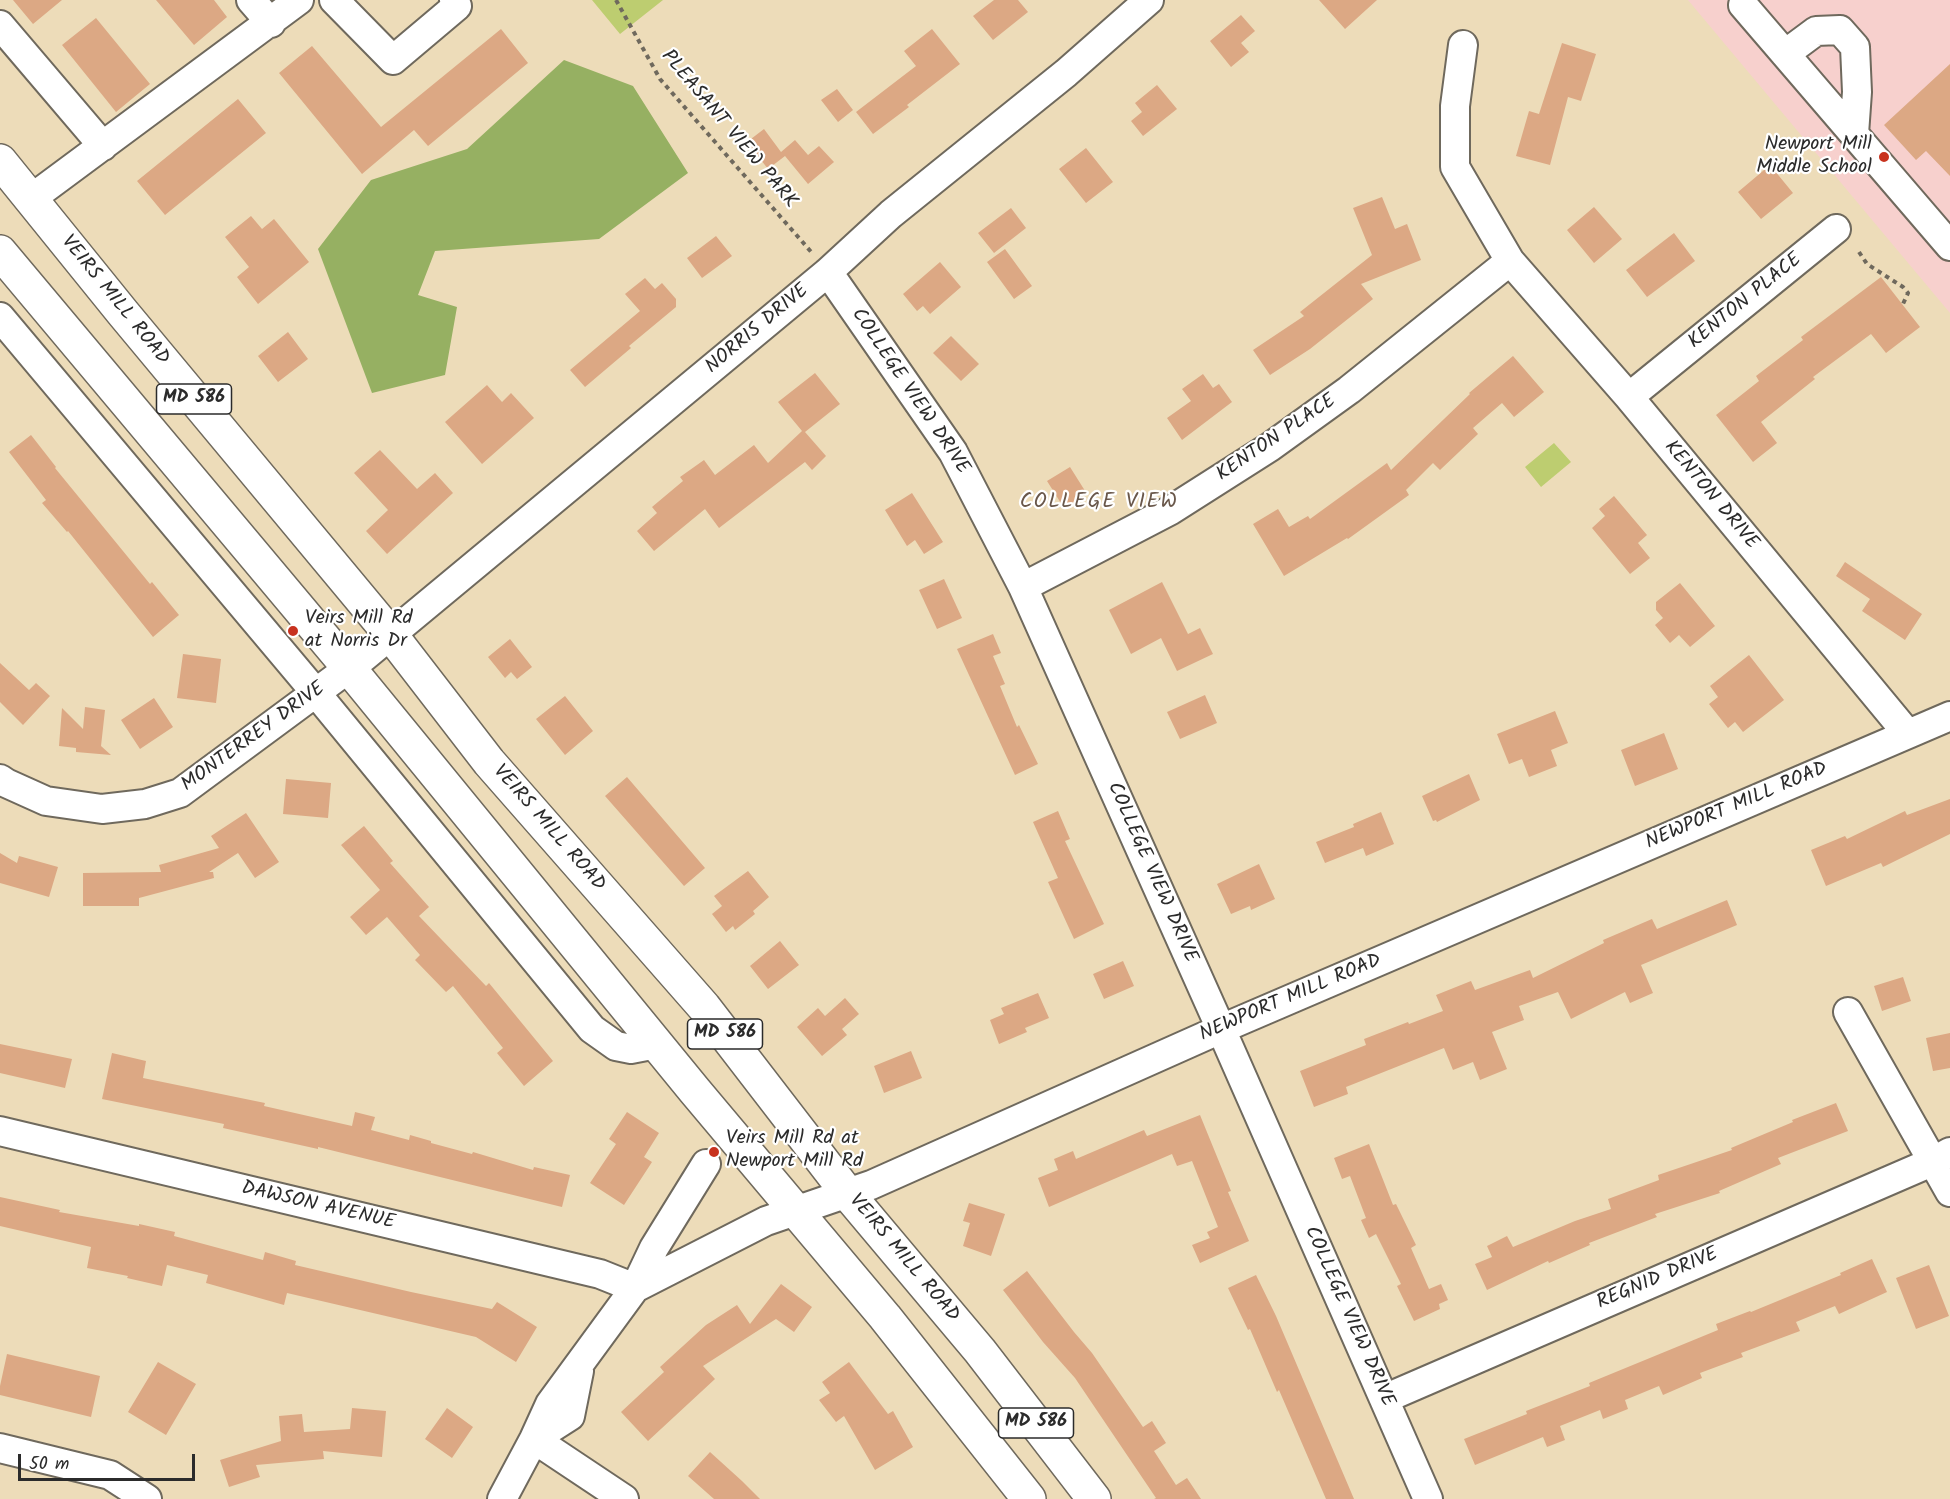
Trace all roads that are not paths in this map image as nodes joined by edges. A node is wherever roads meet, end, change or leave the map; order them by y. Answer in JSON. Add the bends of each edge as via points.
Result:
{"nodes":[{"id":1,"x":251,"y":0,"type":"edge"},
{"id":2,"x":299,"y":0,"type":"edge"},
{"id":3,"x":334,"y":0,"type":"edge"},
{"id":4,"x":454,"y":0,"type":"edge"},
{"id":5,"x":1149,"y":0,"type":"edge"},
{"id":6,"x":1743,"y":5,"type":"dead end"},
{"id":7,"x":271,"y":22,"type":"junction"},
{"id":8,"x":0,"y":25,"type":"edge"},
{"id":9,"x":1464,"y":45,"type":"dead end"},
{"id":10,"x":1785,"y":54,"type":"junction"},
{"id":11,"x":1854,"y":134,"type":"junction"},
{"id":12,"x":103,"y":146,"type":"junction"},
{"id":13,"x":0,"y":160,"type":"edge"},
{"id":14,"x":32,"y":198,"type":"junction"},
{"id":15,"x":1836,"y":229,"type":"dead end"},
{"id":16,"x":1950,"y":246,"type":"edge"},
{"id":17,"x":0,"y":252,"type":"edge"},
{"id":18,"x":1510,"y":261,"type":"junction"},
{"id":19,"x":828,"y":272,"type":"junction"},
{"id":20,"x":0,"y":317,"type":"edge"},
{"id":21,"x":1629,"y":397,"type":"junction"},
{"id":22,"x":1023,"y":587,"type":"junction"},
{"id":23,"x":391,"y":635,"type":"junction"},
{"id":24,"x":356,"y":663,"type":"junction"},
{"id":25,"x":316,"y":693,"type":"junction"},
{"id":26,"x":1950,"y":716,"type":"edge"},
{"id":27,"x":1907,"y":734,"type":"junction"},
{"id":28,"x":0,"y":779,"type":"edge"},
{"id":29,"x":1848,"y":1012,"type":"dead end"},
{"id":30,"x":1221,"y":1029,"type":"junction"},
{"id":31,"x":657,"y":1044,"type":"junction"},
{"id":32,"x":0,"y":1131,"type":"edge"},
{"id":33,"x":1941,"y":1157,"type":"edge"},
{"id":34,"x":706,"y":1164,"type":"dead end"},
{"id":35,"x":1950,"y":1192,"type":"edge"},
{"id":36,"x":848,"y":1194,"type":"junction"},
{"id":37,"x":796,"y":1210,"type":"junction"},
{"id":38,"x":635,"y":1288,"type":"junction"},
{"id":39,"x":1384,"y":1399,"type":"junction"},
{"id":40,"x":534,"y":1439,"type":"junction"},
{"id":41,"x":0,"y":1448,"type":"edge"},
{"id":42,"x":147,"y":1499,"type":"edge"},
{"id":43,"x":502,"y":1499,"type":"edge"},
{"id":44,"x":624,"y":1499,"type":"edge"},
{"id":45,"x":1029,"y":1499,"type":"edge"},
{"id":46,"x":1094,"y":1499,"type":"edge"},
{"id":47,"x":1428,"y":1499,"type":"edge"}],
"edges":[{"from":1,"to":7,"type":"street"},
{"from":2,"to":7,"type":"street"},
{"from":3,"to":4,"type":"street","via":[[393,60],[457,6]]},
{"from":5,"to":19,"type":"street","name":"NORRIS DRIVE","via":[[1066,73],[891,214]]},
{"from":6,"to":10,"type":"street"},
{"from":7,"to":12,"type":"street"},
{"from":8,"to":12,"type":"street"},
{"from":9,"to":18,"type":"street","name":"KENTON DRIVE","via":[[1455,106],[1455,167]]},
{"from":10,"to":11,"type":"street"},
{"from":10,"to":11,"type":"street","via":[[1816,31],[1839,30],[1855,47]]},
{"from":11,"to":16,"type":"street"},
{"from":12,"to":14,"type":"street"},
{"from":13,"to":14,"type":"main road","name":"VEIRS MILL ROAD","number":"MD 586"},
{"from":14,"to":23,"type":"main road","name":"VEIRS MILL ROAD","number":"MD 586"},
{"from":15,"to":21,"type":"street","name":"KENTON PLACE"},
{"from":17,"to":24,"type":"main road","number":"MD 586"},
{"from":18,"to":21,"type":"street","name":"KENTON DRIVE"},
{"from":18,"to":22,"type":"street","name":"KENTON PLACE","via":[[1349,390],[1270,447],[1171,510]]},
{"from":19,"to":22,"type":"street","name":"COLLEGE VIEW DRIVE","via":[[953,452]]},
{"from":19,"to":23,"type":"street","name":"NORRIS DRIVE"},
{"from":20,"to":25,"type":"street"},
{"from":21,"to":27,"type":"street","name":"KENTON DRIVE"},
{"from":22,"to":30,"type":"street","name":"COLLEGE VIEW DRIVE"},
{"from":23,"to":24,"type":"street","name":"NORRIS DRIVE"},
{"from":23,"to":36,"type":"main road","name":"VEIRS MILL ROAD","number":"MD 586","via":[[489,762],[704,1007]]},
{"from":24,"to":25,"type":"street","name":"MONTERREY DRIVE"},
{"from":24,"to":31,"type":"main road","number":"MD 586"},
{"from":25,"to":28,"type":"street","name":"MONTERREY DRIVE","via":[[180,793],[145,804],[102,809],[46,801]]},
{"from":25,"to":31,"type":"street","via":[[592,1029],[616,1046],[631,1049]]},
{"from":26,"to":27,"type":"street","name":"NEWPORT MILL ROAD"},
{"from":27,"to":30,"type":"street","name":"NEWPORT MILL ROAD"},
{"from":29,"to":33,"type":"street"},
{"from":30,"to":36,"type":"street","name":"NEWPORT MILL ROAD"},
{"from":30,"to":39,"type":"street","name":"COLLEGE VIEW DRIVE"},
{"from":31,"to":37,"type":"main road","number":"MD 586"},
{"from":32,"to":38,"type":"street","name":"DAWSON AVENUE","via":[[600,1274]]},
{"from":33,"to":35,"type":"street"},
{"from":33,"to":39,"type":"street","name":"REGNID DRIVE"},
{"from":34,"to":38,"type":"street","name":"NEWPORT MILL ROAD","via":[[654,1248]]},
{"from":36,"to":37,"type":"street","name":"NEWPORT MILL ROAD"},
{"from":36,"to":46,"type":"main road","name":"VEIRS MILL ROAD","number":"MD 586","via":[[980,1351]]},
{"from":37,"to":38,"type":"street","name":"NEWPORT MILL ROAD","via":[[766,1221]]},
{"from":37,"to":45,"type":"main road","number":"MD 586"},
{"from":38,"to":40,"type":"street","name":"NEWPORT MILL ROAD","via":[[549,1404]]},
{"from":39,"to":47,"type":"street","name":"COLLEGE VIEW DRIVE"},
{"from":40,"to":43,"type":"street","name":"NEWPORT MILL ROAD"},
{"from":40,"to":44,"type":"street"},
{"from":41,"to":42,"type":"street","via":[[110,1475]]}]}
